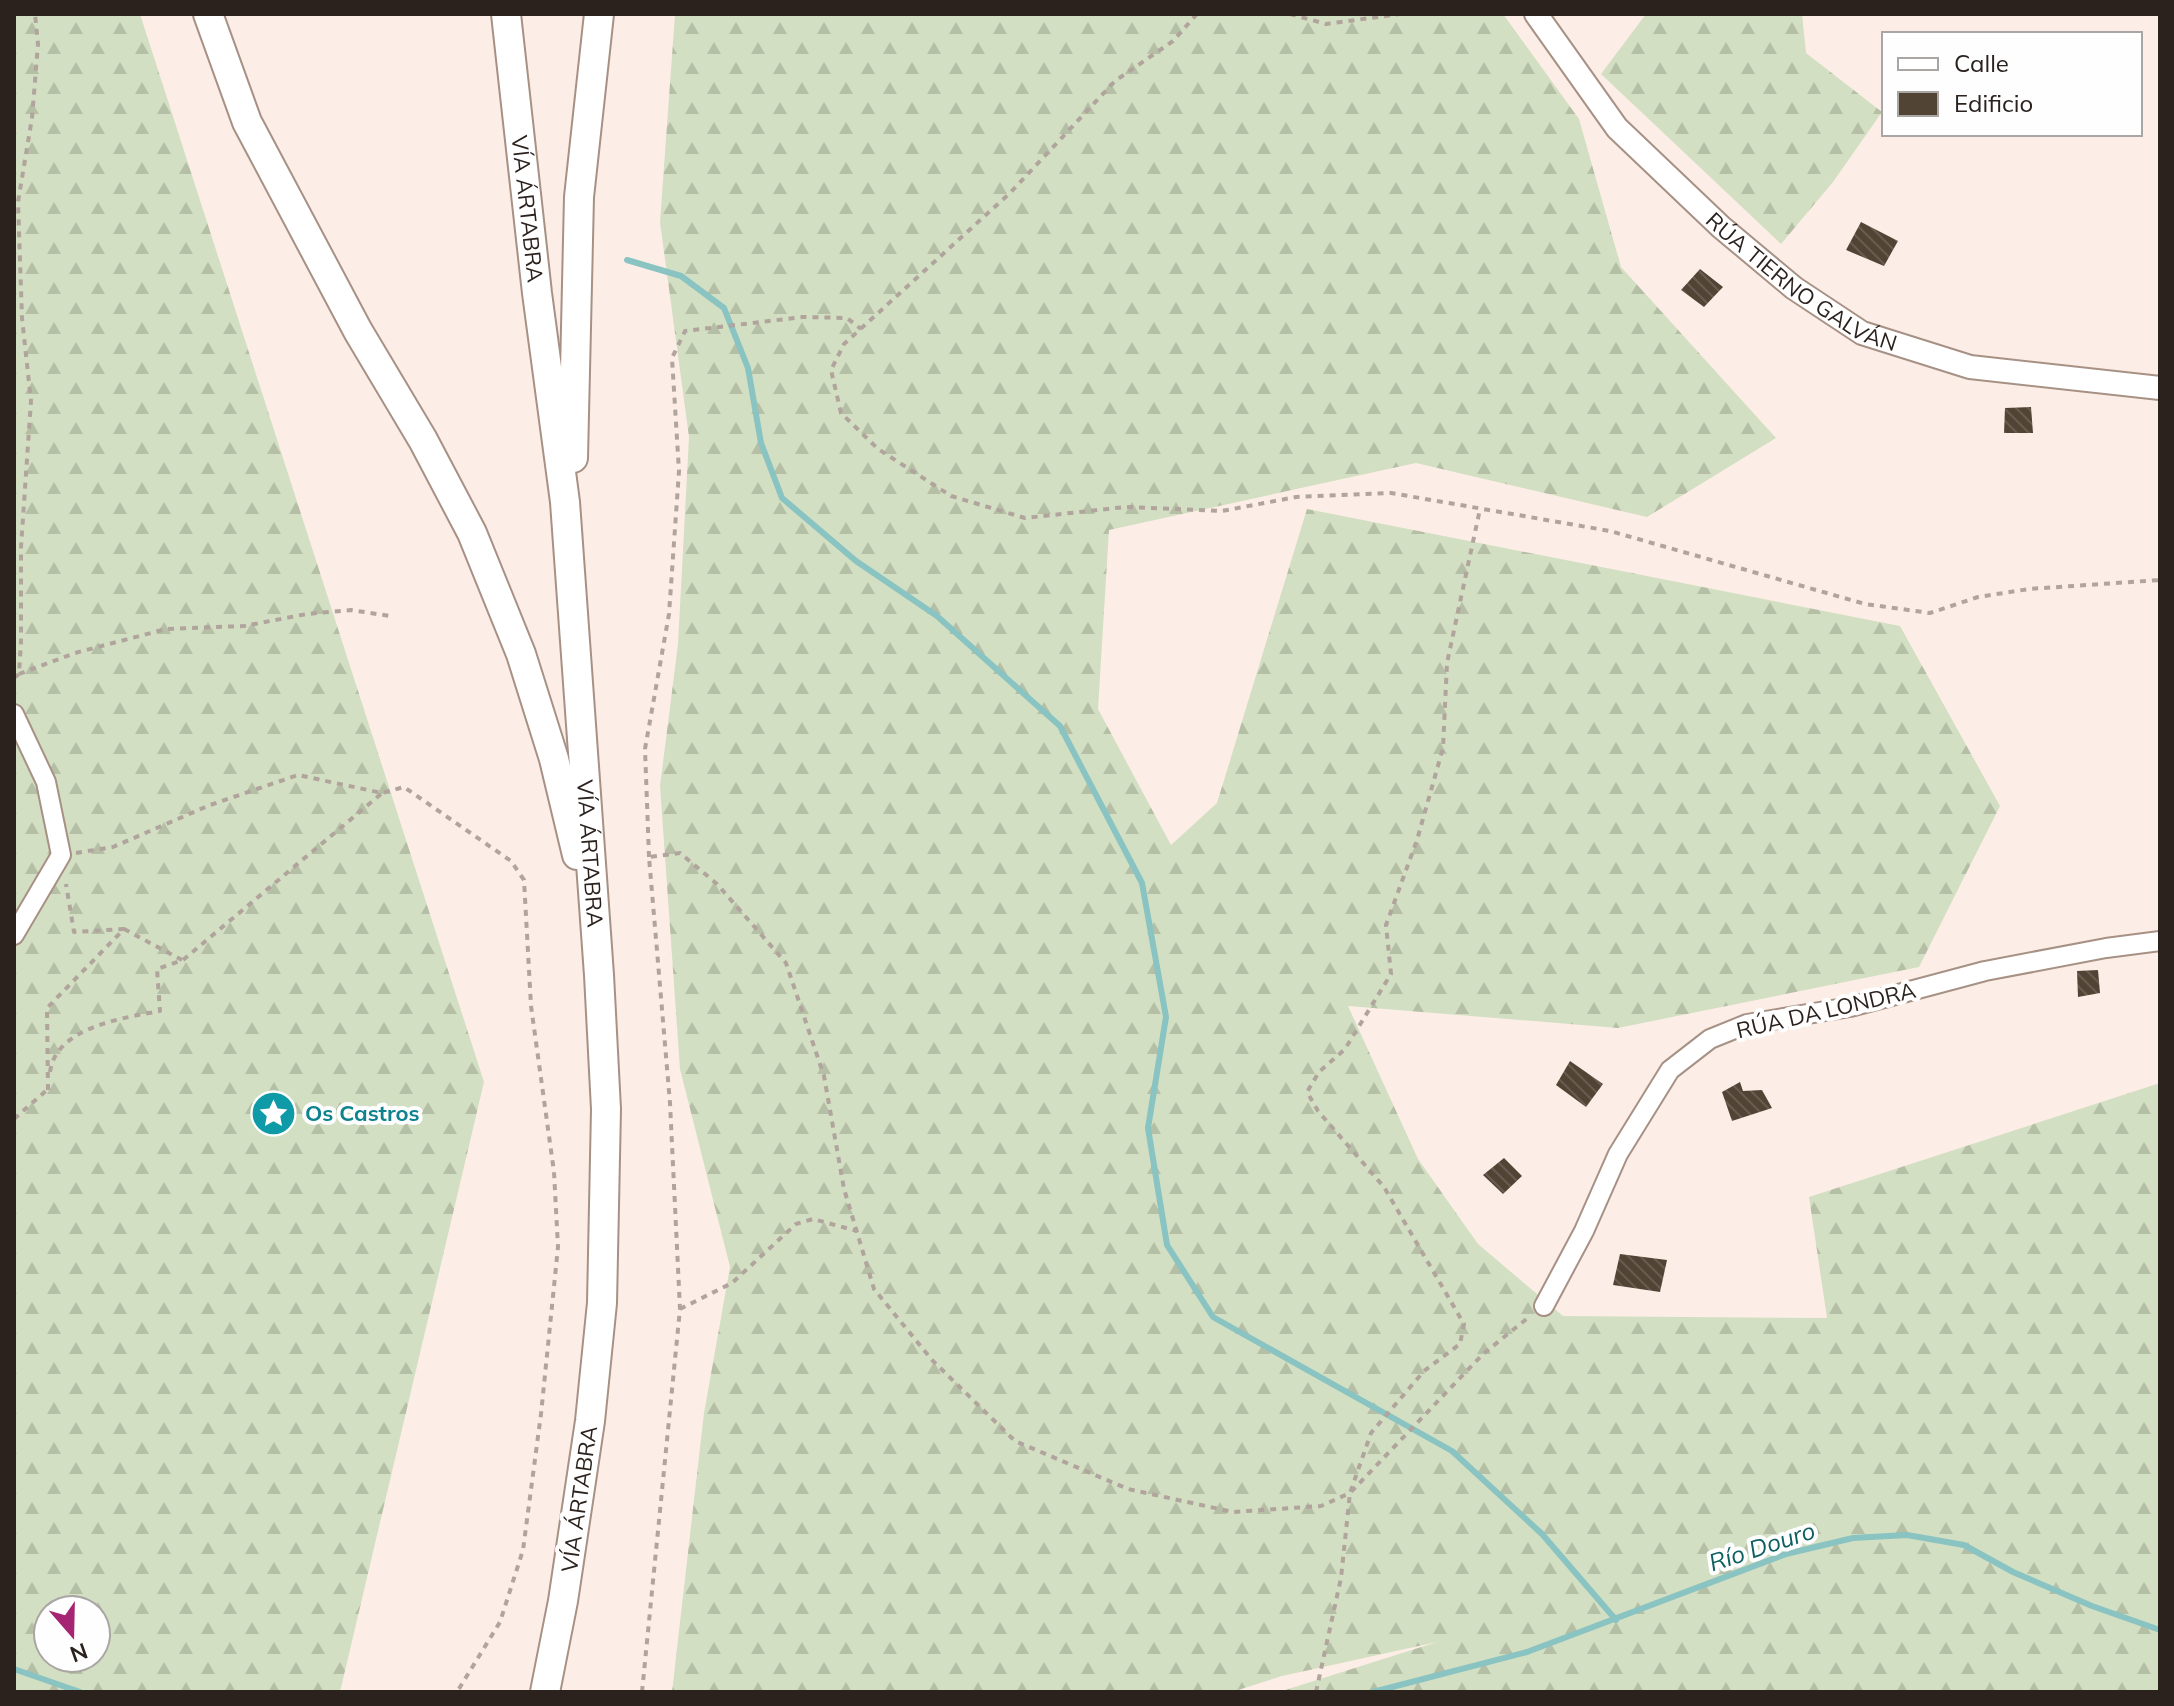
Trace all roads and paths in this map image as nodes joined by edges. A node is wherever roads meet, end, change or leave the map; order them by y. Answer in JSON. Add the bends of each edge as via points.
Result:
{"nodes":[{"id":1,"x":35,"y":14,"type":"edge"},
{"id":2,"x":208,"y":14,"type":"edge"},
{"id":3,"x":506,"y":14,"type":"edge"},
{"id":4,"x":599,"y":14,"type":"edge"},
{"id":5,"x":1197,"y":14,"type":"edge"},
{"id":6,"x":1290,"y":14,"type":"edge"},
{"id":7,"x":1400,"y":14,"type":"edge"},
{"id":8,"x":1536,"y":14,"type":"edge"},
{"id":9,"x":861,"y":329,"type":"junction"},
{"id":10,"x":2160,"y":388,"type":"edge"},
{"id":11,"x":565,"y":502,"type":"junction"},
{"id":12,"x":1480,"y":509,"type":"junction"},
{"id":13,"x":2160,"y":580,"type":"edge"},
{"id":14,"x":390,"y":616,"type":"dead end"},
{"id":15,"x":16,"y":676,"type":"edge"},
{"id":16,"x":14,"y":714,"type":"edge"},
{"id":17,"x":382,"y":793,"type":"junction"},
{"id":18,"x":61,"y":855,"type":"junction"},
{"id":19,"x":649,"y":857,"type":"junction"},
{"id":20,"x":124,"y":929,"type":"junction"},
{"id":21,"x":14,"y":935,"type":"edge"},
{"id":22,"x":2160,"y":941,"type":"edge"},
{"id":23,"x":183,"y":960,"type":"junction"},
{"id":24,"x":602,"y":1031,"type":"junction"},
{"id":25,"x":48,"y":1090,"type":"junction"},
{"id":26,"x":14,"y":1119,"type":"edge"},
{"id":27,"x":857,"y":1231,"type":"junction"},
{"id":28,"x":1544,"y":1306,"type":"joint"},
{"id":29,"x":680,"y":1309,"type":"junction"},
{"id":30,"x":1350,"y":1493,"type":"junction"},
{"id":31,"x":457,"y":1692,"type":"edge"},
{"id":32,"x":545,"y":1692,"type":"edge"},
{"id":33,"x":642,"y":1692,"type":"edge"},
{"id":34,"x":1316,"y":1692,"type":"edge"}],
"edges":[{"from":1,"to":15,"type":"path","via":[[32,118],[18,202],[31,401]]},
{"from":2,"to":24,"type":"highway","via":[[247,122],[472,533],[521,654],[579,863]]},
{"from":3,"to":11,"type":"highway","name":"VÍA ÁRTABRA"},
{"from":4,"to":11,"type":"highway","via":[[579,197],[573,458]]},
{"from":5,"to":9,"type":"path","via":[[1173,41],[1115,81],[1010,193]]},
{"from":6,"to":7,"type":"path","via":[[1326,24]]},
{"from":8,"to":10,"type":"street","name":"RÚA TIERNO GALVÁN","via":[[1617,128],[1721,227],[1794,288],[1862,333],[1970,367]]},
{"from":9,"to":12,"type":"path","via":[[844,344],[831,370],[841,413],[878,449],[951,496],[1025,518],[1125,507],[1222,511],[1296,497],[1391,493]]},
{"from":9,"to":19,"type":"path","via":[[847,318],[803,317],[685,331],[672,358],[679,471],[669,614],[645,749]]},
{"from":11,"to":24,"type":"highway","name":"VÍA ÁRTABRA"},
{"from":12,"to":13,"type":"path","via":[[1610,531],[1865,604],[1930,613],[1990,595]]},
{"from":12,"to":30,"type":"path","via":[[1447,663],[1443,748],[1386,925],[1391,974],[1345,1049],[1319,1072],[1307,1092],[1384,1187],[1464,1324],[1460,1344],[1424,1371],[1371,1433]]},
{"from":14,"to":15,"type":"path","via":[[351,610],[244,626],[166,629],[75,653]]},
{"from":16,"to":18,"type":"street","via":[[46,782]]},
{"from":17,"to":18,"type":"path","via":[[298,775],[113,847]]},
{"from":17,"to":23,"type":"path"},
{"from":17,"to":31,"type":"path","via":[[404,787],[511,861],[524,880],[531,1006],[554,1172],[558,1247],[523,1550],[500,1622]]},
{"from":18,"to":20,"type":"path","via":[[74,932]]},
{"from":18,"to":21,"type":"street"},
{"from":19,"to":27,"type":"path","via":[[680,853],[717,884],[786,963],[824,1076]]},
{"from":19,"to":29,"type":"path","via":[[670,1103]]},
{"from":20,"to":23,"type":"path"},
{"from":20,"to":25,"type":"path","via":[[47,1008]]},
{"from":22,"to":28,"type":"street","name":"RÚA DA LONDRA","via":[[1985,971],[1850,1007],[1747,1024],[1710,1039],[1670,1070],[1618,1154]]},
{"from":23,"to":25,"type":"path","via":[[157,969],[160,1011],[113,1020],[67,1040],[52,1060]]},
{"from":24,"to":32,"type":"highway","name":"VÍA ÁRTABRA","via":[[602,1303],[590,1421]]},
{"from":25,"to":26,"type":"path"},
{"from":27,"to":29,"type":"path","via":[[813,1219],[796,1224],[732,1283]]},
{"from":27,"to":30,"type":"path","via":[[874,1289],[932,1360],[1015,1441],[1128,1489],[1233,1512],[1321,1506]]},
{"from":28,"to":30,"type":"path","via":[[1483,1354]]},
{"from":29,"to":33,"type":"path"},
{"from":30,"to":34,"type":"path","via":[[1341,1578]]}]}
